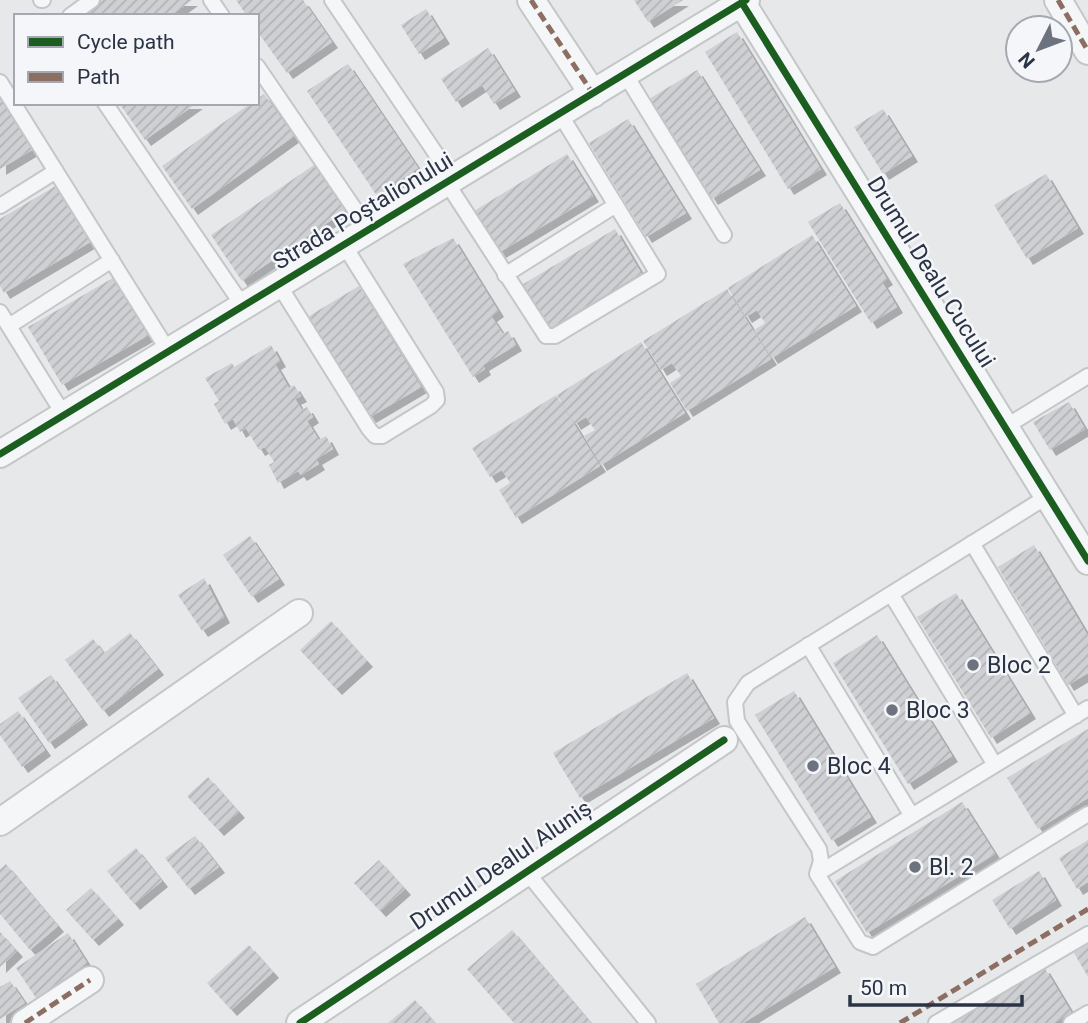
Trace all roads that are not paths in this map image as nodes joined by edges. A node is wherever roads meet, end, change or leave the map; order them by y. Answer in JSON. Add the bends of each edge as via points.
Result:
{"nodes":[{"id":1,"x":92,"y":0,"type":"edge"},
{"id":2,"x":332,"y":0,"type":"edge"},
{"id":3,"x":531,"y":0,"type":"edge"},
{"id":4,"x":1058,"y":0,"type":"edge"},
{"id":5,"x":744,"y":2,"type":"edge"},
{"id":6,"x":73,"y":14,"type":"edge"},
{"id":7,"x":1088,"y":51,"type":"edge"},
{"id":8,"x":259,"y":69,"type":"edge"},
{"id":9,"x":625,"y":74,"type":"junction"},
{"id":10,"x":0,"y":82,"type":"edge"},
{"id":11,"x":593,"y":94,"type":"junction"},
{"id":12,"x":14,"y":104,"type":"edge"},
{"id":13,"x":14,"y":105,"type":"edge"},
{"id":14,"x":106,"y":105,"type":"edge"},
{"id":15,"x":560,"y":114,"type":"junction"},
{"id":16,"x":56,"y":171,"type":"junction"},
{"id":17,"x":450,"y":181,"type":"junction"},
{"id":18,"x":616,"y":205,"type":"junction"},
{"id":19,"x":0,"y":206,"type":"edge"},
{"id":20,"x":369,"y":230,"type":"junction"},
{"id":21,"x":724,"y":235,"type":"dead end"},
{"id":22,"x":344,"y":245,"type":"junction"},
{"id":23,"x":111,"y":260,"type":"junction"},
{"id":24,"x":505,"y":275,"type":"junction"},
{"id":25,"x":279,"y":285,"type":"junction"},
{"id":26,"x":243,"y":306,"type":"junction"},
{"id":27,"x":0,"y":312,"type":"edge"},
{"id":28,"x":9,"y":326,"type":"junction"},
{"id":29,"x":169,"y":352,"type":"junction"},
{"id":30,"x":1088,"y":376,"type":"edge"},
{"id":31,"x":64,"y":415,"type":"junction"},
{"id":32,"x":1005,"y":427,"type":"junction"},
{"id":33,"x":0,"y":454,"type":"edge"},
{"id":34,"x":1048,"y":496,"type":"junction"},
{"id":35,"x":972,"y":543,"type":"junction"},
{"id":36,"x":1088,"y":561,"type":"edge"},
{"id":37,"x":891,"y":594,"type":"junction"},
{"id":38,"x":299,"y":613,"type":"dead end"},
{"id":39,"x":808,"y":645,"type":"junction"},
{"id":40,"x":1082,"y":712,"type":"edge"},
{"id":41,"x":724,"y":740,"type":"dead end"},
{"id":42,"x":995,"y":765,"type":"junction"},
{"id":43,"x":1088,"y":814,"type":"edge"},
{"id":44,"x":912,"y":816,"type":"junction"},
{"id":45,"x":0,"y":822,"type":"edge"},
{"id":46,"x":526,"y":872,"type":"junction"},
{"id":47,"x":817,"y":874,"type":"junction"},
{"id":48,"x":1088,"y":934,"type":"edge"},
{"id":49,"x":90,"y":980,"type":"dead end"},
{"id":50,"x":1088,"y":1013,"type":"edge"},
{"id":51,"x":25,"y":1023,"type":"edge"},
{"id":52,"x":300,"y":1023,"type":"edge"},
{"id":53,"x":648,"y":1023,"type":"edge"},
{"id":54,"x":936,"y":1023,"type":"edge"},
{"id":55,"x":1071,"y":1023,"type":"edge"}],
"edges":[{"from":1,"to":6,"type":"lane"},
{"from":2,"to":17,"type":"lane","name":"Strada Poștalionului"},
{"from":3,"to":11,"type":"street"},
{"from":4,"to":7,"type":"street"},
{"from":5,"to":9,"type":"street","name":"Strada Poștalionului"},
{"from":5,"to":32,"type":"street","name":"Drumul Dealu Cucului"},
{"from":8,"to":20,"type":"lane"},
{"from":9,"to":11,"type":"street","name":"Strada Poștalionului"},
{"from":9,"to":21,"type":"lane"},
{"from":10,"to":12,"type":"lane"},
{"from":11,"to":15,"type":"street","name":"Strada Poștalionului"},
{"from":13,"to":16,"type":"lane"},
{"from":14,"to":26,"type":"lane"},
{"from":15,"to":17,"type":"street","name":"Strada Poștalionului"},
{"from":15,"to":18,"type":"lane"},
{"from":16,"to":19,"type":"lane"},
{"from":16,"to":23,"type":"lane"},
{"from":17,"to":20,"type":"street","name":"Strada Poștalionului"},
{"from":17,"to":24,"type":"lane"},
{"from":18,"to":24,"type":"lane"},
{"from":18,"to":24,"type":"lane","via":[[658,274],[555,336],[546,336]]},
{"from":20,"to":22,"type":"street","name":"Strada Poștalionului"},
{"from":22,"to":25,"type":"street","name":"Strada Poștalionului"},
{"from":22,"to":25,"type":"lane","via":[[436,392],[437,400],[431,406],[375,436]]},
{"from":23,"to":28,"type":"lane"},
{"from":23,"to":29,"type":"lane"},
{"from":25,"to":26,"type":"street","name":"Strada Poștalionului"},
{"from":26,"to":29,"type":"street","name":"Strada Poștalionului"},
{"from":27,"to":28,"type":"lane"},
{"from":28,"to":31,"type":"lane"},
{"from":29,"to":31,"type":"street","name":"Strada Poștalionului"},
{"from":30,"to":32,"type":"lane"},
{"from":31,"to":33,"type":"street","name":"Strada Poștalionului"},
{"from":32,"to":34,"type":"street","name":"Drumul Dealu Cucului"},
{"from":34,"to":35,"type":"lane"},
{"from":34,"to":36,"type":"street","name":"Drumul Dealu Cucului"},
{"from":35,"to":37,"type":"lane"},
{"from":35,"to":40,"type":"lane"},
{"from":37,"to":39,"type":"lane"},
{"from":37,"to":42,"type":"lane"},
{"from":38,"to":45,"type":"street"},
{"from":39,"to":44,"type":"lane"},
{"from":39,"to":47,"type":"lane","via":[[748,683],[735,702],[737,721],[818,849]]},
{"from":40,"to":42,"type":"lane"},
{"from":41,"to":46,"type":"street","name":"Drumul Dealul Aluniș"},
{"from":42,"to":44,"type":"lane"},
{"from":43,"to":47,"type":"lane","via":[[873,947],[860,942]]},
{"from":44,"to":47,"type":"lane"},
{"from":46,"to":52,"type":"street","name":"Drumul Dealul Aluniș"},
{"from":46,"to":53,"type":"lane"},
{"from":48,"to":54,"type":"lane"},
{"from":49,"to":51,"type":"street"},
{"from":50,"to":55,"type":"lane"}]}
